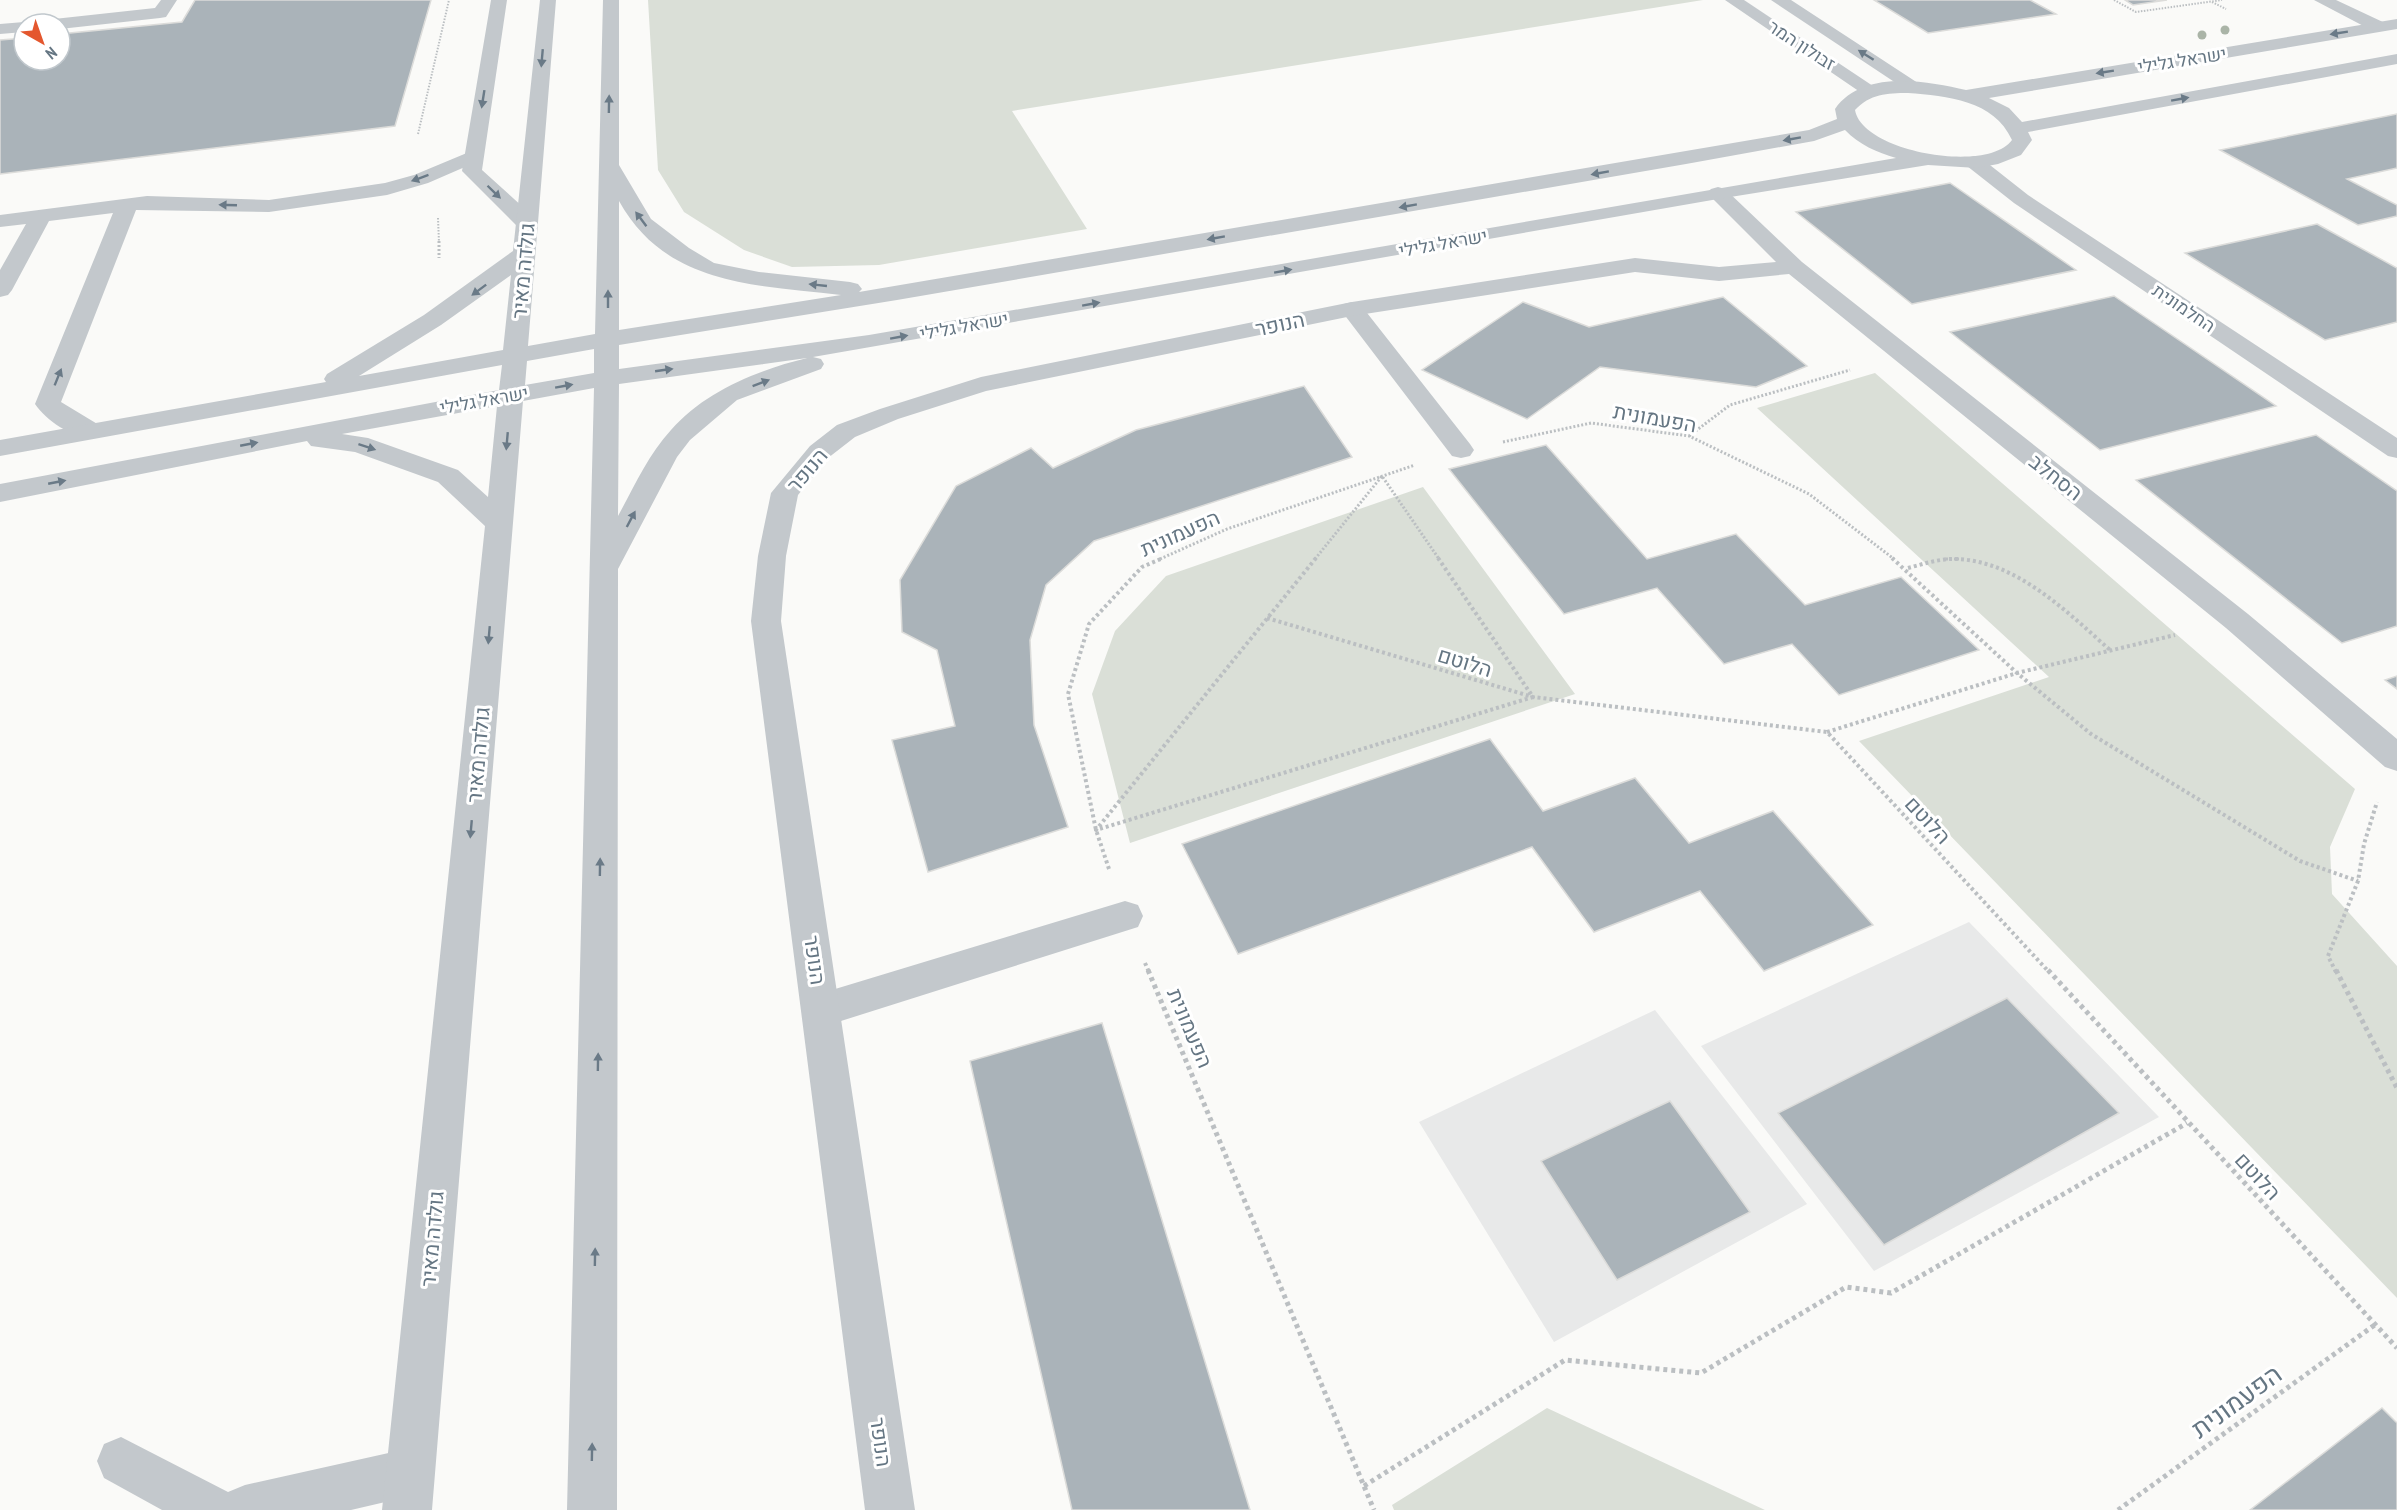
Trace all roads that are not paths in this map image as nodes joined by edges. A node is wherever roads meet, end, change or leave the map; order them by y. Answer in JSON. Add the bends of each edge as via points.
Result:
{"nodes":[{"id":1,"x":169,"y":0,"type":"edge"},
{"id":2,"x":500,"y":0,"type":"edge"},
{"id":3,"x":548,"y":0,"type":"edge"},
{"id":4,"x":611,"y":0,"type":"edge"},
{"id":5,"x":1733,"y":0,"type":"edge"},
{"id":6,"x":1779,"y":0,"type":"edge"},
{"id":7,"x":2322,"y":0,"type":"edge"},
{"id":8,"x":90,"y":2,"type":"dead end"},
{"id":9,"x":74,"y":22,"type":"joint"},
{"id":10,"x":2388,"y":25,"type":"edge"},
{"id":11,"x":2397,"y":59,"type":"edge"},
{"id":12,"x":1915,"y":87,"type":"junction"},
{"id":13,"x":1870,"y":90,"type":"junction"},
{"id":14,"x":1966,"y":96,"type":"junction"},
{"id":15,"x":1848,"y":122,"type":"junction"},
{"id":16,"x":2019,"y":128,"type":"junction"},
{"id":17,"x":474,"y":156,"type":"junction"},
{"id":18,"x":1929,"y":159,"type":"junction"},
{"id":19,"x":1974,"y":162,"type":"junction"},
{"id":20,"x":609,"y":165,"type":"junction"},
{"id":21,"x":1718,"y":193,"type":"junction"},
{"id":22,"x":127,"y":205,"type":"junction"},
{"id":23,"x":41,"y":216,"type":"junction"},
{"id":24,"x":0,"y":221,"type":"edge"},
{"id":25,"x":526,"y":238,"type":"junction"},
{"id":26,"x":1794,"y":267,"type":"junction"},
{"id":27,"x":0,"y":290,"type":"edge"},
{"id":28,"x":897,"y":293,"type":"junction"},
{"id":29,"x":1352,"y":309,"type":"junction"},
{"id":30,"x":608,"y":339,"type":"junction"},
{"id":31,"x":869,"y":342,"type":"junction"},
{"id":32,"x":516,"y":356,"type":"junction"},
{"id":33,"x":606,"y":378,"type":"junction"},
{"id":34,"x":316,"y":390,"type":"junction"},
{"id":35,"x":511,"y":395,"type":"junction"},
{"id":36,"x":90,"y":431,"type":"junction"},
{"id":37,"x":289,"y":436,"type":"junction"},
{"id":38,"x":0,"y":448,"type":"edge"},
{"id":39,"x":1461,"y":450,"type":"road end"},
{"id":40,"x":2397,"y":450,"type":"edge"},
{"id":41,"x":0,"y":493,"type":"edge"},
{"id":42,"x":499,"y":523,"type":"junction"},
{"id":43,"x":604,"y":570,"type":"junction"},
{"id":44,"x":2397,"y":758,"type":"edge"},
{"id":45,"x":1125,"y":916,"type":"road end"},
{"id":46,"x":822,"y":1010,"type":"junction"},
{"id":47,"x":121,"y":1461,"type":"dead end"},
{"id":48,"x":409,"y":1491,"type":"edge"},
{"id":49,"x":211,"y":1510,"type":"edge"},
{"id":50,"x":245,"y":1510,"type":"edge"},
{"id":51,"x":592,"y":1510,"type":"edge"},
{"id":52,"x":890,"y":1510,"type":"edge"}],
"edges":[{"from":1,"to":9,"type":"street","via":[[160,13]]},
{"from":2,"to":17,"type":"street","one_way":true},
{"from":3,"to":25,"type":"street","name":"גולדה מאיר","one_way":true},
{"from":20,"to":4,"type":"street","one_way":true},
{"from":5,"to":13,"type":"street","name":"זבולון המר"},
{"from":12,"to":6,"type":"street","name":"זבולון המר","one_way":true},
{"from":7,"to":10,"type":"street"},
{"from":8,"to":9,"type":"street"},
{"from":10,"to":14,"type":"street","name":"ישראל גלילי","one_way":true},
{"from":16,"to":11,"type":"street","name":"ישראל גלילי","one_way":true},
{"from":12,"to":13,"type":"street","name":"ישראל גלילי"},
{"from":12,"to":14,"type":"street","name":"ישראל גלילי"},
{"from":13,"to":15,"type":"street","via":[[1853,98],[1845,109]]},
{"from":14,"to":16,"type":"street","name":"ישראל גלילי","via":[[1999,110]]},
{"from":15,"to":18,"type":"street","name":"ישראל גלילי","via":[[1878,144]]},
{"from":15,"to":28,"type":"street","name":"ישראל גלילי","one_way":true,"via":[[1814,135],[1768,144]]},
{"from":16,"to":19,"type":"street","name":"ישראל גלילי","via":[[2022,140],[2015,150],[1999,158]]},
{"from":17,"to":22,"type":"street","one_way":true,"via":[[387,189],[269,206],[147,202]]},
{"from":17,"to":25,"type":"street","one_way":true,"via":[[472,171]]},
{"from":18,"to":19,"type":"street","name":"ישראל גלילי"},
{"from":18,"to":21,"type":"street","name":"ישראל גלילי"},
{"from":19,"to":40,"type":"street","name":"החלמונית","via":[[2021,199]]},
{"from":28,"to":20,"type":"street","one_way":true,"via":[[759,279],[707,268],[642,223]]},
{"from":30,"to":20,"type":"street","one_way":true},
{"from":21,"to":26,"type":"street","name":"הסחלב"},
{"from":31,"to":21,"type":"street","name":"ישראל גלילי","one_way":true},
{"from":22,"to":23,"type":"street"},
{"from":36,"to":22,"type":"street","one_way":true,"via":[[48,404]]},
{"from":23,"to":24,"type":"street"},
{"from":23,"to":27,"type":"street"},
{"from":25,"to":32,"type":"street","name":"גולדה מאיר"},
{"from":25,"to":34,"type":"street","one_way":true,"via":[[477,292],[411,336]]},
{"from":26,"to":29,"type":"street","name":"הנופר","via":[[1719,274],[1635,265]]},
{"from":26,"to":44,"type":"street","name":"הסחלב","via":[[2237,621]]},
{"from":28,"to":30,"type":"street","name":"ישראל גלילי"},
{"from":29,"to":39,"type":"street"},
{"from":29,"to":46,"type":"street","name":"הנופר","via":[[981,385],[889,414],[846,431],[819,452],[785,493],[772,556],[766,621]]},
{"from":30,"to":32,"type":"street","name":"ישראל גלילי"},
{"from":30,"to":33,"type":"street"},
{"from":33,"to":31,"type":"street","name":"ישראל גלילי","one_way":true},
{"from":43,"to":31,"type":"street","one_way":true,"via":[[665,455],[681,434],[728,395]]},
{"from":32,"to":34,"type":"street","name":"ישראל גלילי"},
{"from":32,"to":35,"type":"street","name":"גולדה מאיר"},
{"from":35,"to":33,"type":"street","name":"ישראל גלילי","one_way":true},
{"from":33,"to":43,"type":"street"},
{"from":34,"to":36,"type":"street","name":"ישראל גלילי"},
{"from":35,"to":37,"type":"street","name":"ישראל גלילי"},
{"from":35,"to":42,"type":"street","name":"גולדה מאיר","one_way":true},
{"from":36,"to":38,"type":"street","name":"ישראל גלילי"},
{"from":41,"to":37,"type":"street","name":"ישראל גלילי","one_way":true},
{"from":37,"to":42,"type":"street","one_way":true,"via":[[359,444],[448,476]]},
{"from":42,"to":48,"type":"street","name":"גולדה מאיר","one_way":true},
{"from":51,"to":43,"type":"street","one_way":true},
{"from":45,"to":46,"type":"street"},
{"from":46,"to":52,"type":"street","name":"הנופר"},
{"from":47,"to":49,"type":"street"},
{"from":48,"to":50,"type":"street"}]}
